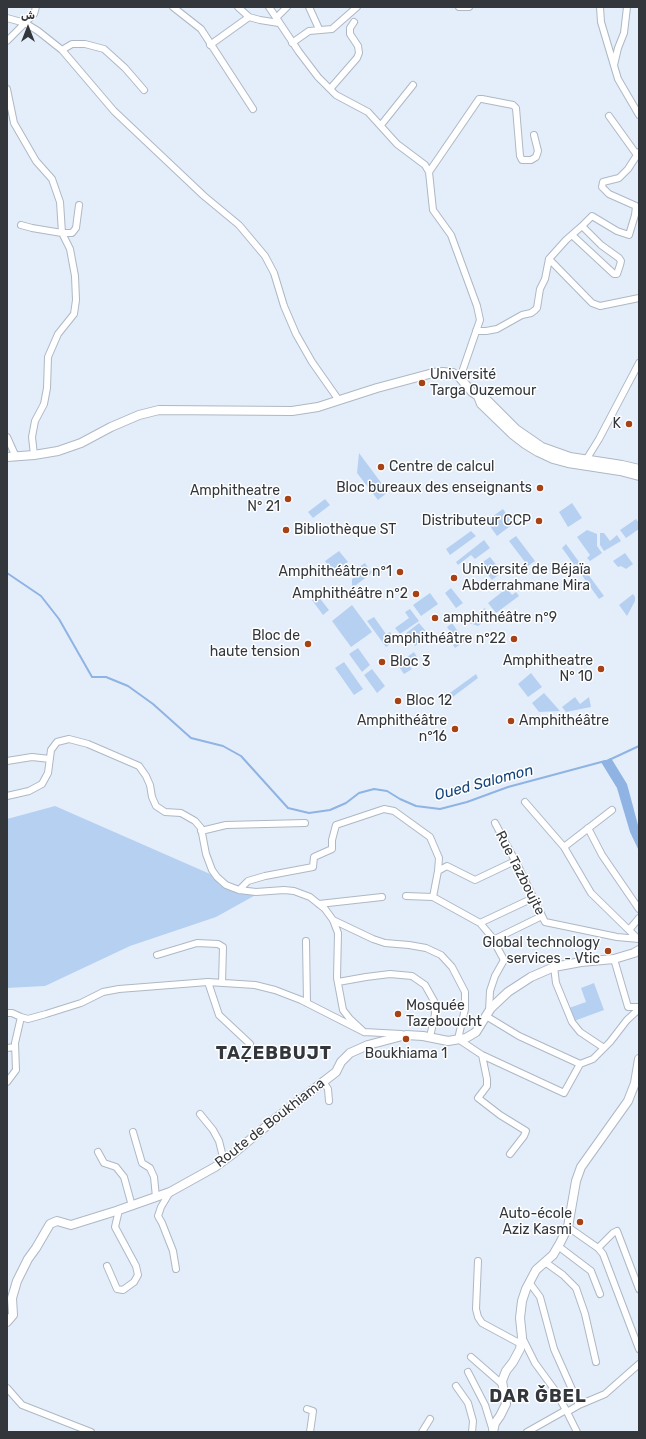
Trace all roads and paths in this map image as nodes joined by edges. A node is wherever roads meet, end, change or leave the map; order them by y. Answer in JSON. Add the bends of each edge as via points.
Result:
{"nodes":[{"id":1,"x":36,"y":7,"type":"edge"},
{"id":2,"x":173,"y":7,"type":"edge"},
{"id":3,"x":238,"y":7,"type":"edge"},
{"id":4,"x":269,"y":7,"type":"edge"},
{"id":5,"x":287,"y":7,"type":"edge"},
{"id":6,"x":309,"y":7,"type":"edge"},
{"id":7,"x":357,"y":7,"type":"edge"},
{"id":8,"x":459,"y":7,"type":"edge"},
{"id":9,"x":468,"y":7,"type":"edge"},
{"id":10,"x":600,"y":7,"type":"edge"},
{"id":11,"x":626,"y":7,"type":"edge"},
{"id":12,"x":249,"y":17,"type":"junction"},
{"id":13,"x":7,"y":18,"type":"edge"},
{"id":14,"x":277,"y":20,"type":"junction"},
{"id":15,"x":354,"y":22,"type":"dead end"},
{"id":16,"x":25,"y":23,"type":"junction"},
{"id":17,"x":319,"y":30,"type":"junction"},
{"id":18,"x":7,"y":41,"type":"edge"},
{"id":19,"x":292,"y":42,"type":"junction"},
{"id":20,"x":210,"y":45,"type":"junction"},
{"id":21,"x":62,"y":50,"type":"junction"},
{"id":22,"x":614,"y":67,"type":"junction"},
{"id":23,"x":413,"y":85,"type":"dead end"},
{"id":24,"x":7,"y":89,"type":"edge"},
{"id":25,"x":330,"y":89,"type":"junction"},
{"id":26,"x":144,"y":90,"type":"dead end"},
{"id":27,"x":253,"y":109,"type":"dead end"},
{"id":28,"x":639,"y":115,"type":"edge"},
{"id":29,"x":609,"y":116,"type":"dead end"},
{"id":30,"x":381,"y":126,"type":"junction"},
{"id":31,"x":534,"y":135,"type":"dead end"},
{"id":32,"x":638,"y":154,"type":"edge"},
{"id":33,"x":429,"y":172,"type":"junction"},
{"id":34,"x":79,"y":205,"type":"dead end"},
{"id":35,"x":21,"y":225,"type":"dead end"},
{"id":36,"x":582,"y":226,"type":"junction"},
{"id":37,"x":62,"y":233,"type":"junction"},
{"id":38,"x":572,"y":235,"type":"junction"},
{"id":39,"x":549,"y":259,"type":"junction"},
{"id":40,"x":639,"y":298,"type":"edge"},
{"id":41,"x":476,"y":331,"type":"junction"},
{"id":42,"x":639,"y":364,"type":"edge"},
{"id":43,"x":460,"y":378,"type":"junction"},
{"id":44,"x":478,"y":396,"type":"junction"},
{"id":45,"x":338,"y":399,"type":"junction"},
{"id":46,"x":7,"y":437,"type":"edge"},
{"id":47,"x":34,"y":456,"type":"junction"},
{"id":48,"x":11,"y":457,"type":"edge"},
{"id":49,"x":586,"y":460,"type":"junction"},
{"id":50,"x":621,"y":468,"type":"junction"},
{"id":51,"x":639,"y":469,"type":"edge"},
{"id":52,"x":639,"y":476,"type":"edge"},
{"id":53,"x":50,"y":759,"type":"junction"},
{"id":54,"x":7,"y":761,"type":"edge"},
{"id":55,"x":7,"y":796,"type":"edge"},
{"id":56,"x":524,"y":802,"type":"dead end"},
{"id":57,"x":612,"y":810,"type":"dead end"},
{"id":58,"x":305,"y":823,"type":"dead end"},
{"id":59,"x":495,"y":824,"type":"dead end"},
{"id":60,"x":588,"y":828,"type":"junction"},
{"id":61,"x":201,"y":831,"type":"junction"},
{"id":62,"x":564,"y":846,"type":"junction"},
{"id":63,"x":439,"y":858,"type":"junction"},
{"id":64,"x":515,"y":861,"type":"junction"},
{"id":65,"x":447,"y":866,"type":"junction"},
{"id":66,"x":438,"y":871,"type":"junction"},
{"id":67,"x":239,"y":890,"type":"junction"},
{"id":68,"x":406,"y":896,"type":"dead end"},
{"id":69,"x":382,"y":897,"type":"dead end"},
{"id":70,"x":432,"y":897,"type":"junction"},
{"id":71,"x":533,"y":898,"type":"junction"},
{"id":72,"x":319,"y":904,"type":"junction"},
{"id":73,"x":639,"y":909,"type":"edge"},
{"id":74,"x":542,"y":916,"type":"junction"},
{"id":75,"x":639,"y":918,"type":"edge"},
{"id":76,"x":333,"y":920,"type":"junction"},
{"id":77,"x":480,"y":923,"type":"junction"},
{"id":78,"x":629,"y":930,"type":"junction"},
{"id":79,"x":638,"y":939,"type":"edge"},
{"id":80,"x":493,"y":940,"type":"junction"},
{"id":81,"x":306,"y":941,"type":"dead end"},
{"id":82,"x":639,"y":950,"type":"edge"},
{"id":83,"x":157,"y":955,"type":"dead end"},
{"id":84,"x":614,"y":959,"type":"junction"},
{"id":85,"x":554,"y":967,"type":"junction"},
{"id":86,"x":208,"y":982,"type":"junction"},
{"id":87,"x":338,"y":982,"type":"junction"},
{"id":88,"x":222,"y":983,"type":"junction"},
{"id":89,"x":307,"y":1003,"type":"junction"},
{"id":90,"x":639,"y":1008,"type":"edge"},
{"id":91,"x":7,"y":1013,"type":"edge"},
{"id":92,"x":488,"y":1014,"type":"junction"},
{"id":93,"x":21,"y":1017,"type":"junction"},
{"id":94,"x":364,"y":1032,"type":"junction"},
{"id":95,"x":406,"y":1035,"type":"junction"},
{"id":96,"x":430,"y":1037,"type":"junction"},
{"id":97,"x":458,"y":1039,"type":"junction"},
{"id":98,"x":250,"y":1044,"type":"dead end"},
{"id":99,"x":15,"y":1047,"type":"junction"},
{"id":100,"x":7,"y":1048,"type":"edge"},
{"id":101,"x":604,"y":1048,"type":"junction"},
{"id":102,"x":482,"y":1055,"type":"junction"},
{"id":103,"x":639,"y":1059,"type":"edge"},
{"id":104,"x":580,"y":1064,"type":"junction"},
{"id":105,"x":323,"y":1081,"type":"junction"},
{"id":106,"x":7,"y":1082,"type":"edge"},
{"id":107,"x":329,"y":1101,"type":"dead end"},
{"id":108,"x":200,"y":1114,"type":"dead end"},
{"id":109,"x":133,"y":1132,"type":"dead end"},
{"id":110,"x":98,"y":1152,"type":"dead end"},
{"id":111,"x":510,"y":1154,"type":"dead end"},
{"id":112,"x":224,"y":1161,"type":"junction"},
{"id":113,"x":170,"y":1192,"type":"junction"},
{"id":114,"x":156,"y":1197,"type":"junction"},
{"id":115,"x":132,"y":1206,"type":"junction"},
{"id":116,"x":119,"y":1210,"type":"junction"},
{"id":117,"x":568,"y":1227,"type":"junction"},
{"id":118,"x":558,"y":1246,"type":"junction"},
{"id":119,"x":598,"y":1248,"type":"junction"},
{"id":120,"x":478,"y":1261,"type":"dead end"},
{"id":121,"x":545,"y":1262,"type":"junction"},
{"id":122,"x":107,"y":1266,"type":"dead end"},
{"id":123,"x":176,"y":1269,"type":"dead end"},
{"id":124,"x":530,"y":1282,"type":"junction"},
{"id":125,"x":639,"y":1289,"type":"edge"},
{"id":126,"x":600,"y":1294,"type":"dead end"},
{"id":127,"x":7,"y":1322,"type":"edge"},
{"id":128,"x":522,"y":1341,"type":"junction"},
{"id":129,"x":639,"y":1349,"type":"edge"},
{"id":130,"x":471,"y":1357,"type":"dead end"},
{"id":131,"x":596,"y":1362,"type":"dead end"},
{"id":132,"x":639,"y":1364,"type":"edge"},
{"id":133,"x":468,"y":1372,"type":"dead end"},
{"id":134,"x":502,"y":1384,"type":"junction"},
{"id":135,"x":456,"y":1386,"type":"dead end"},
{"id":136,"x":7,"y":1388,"type":"edge"},
{"id":137,"x":578,"y":1405,"type":"junction"},
{"id":138,"x":307,"y":1409,"type":"dead end"},
{"id":139,"x":566,"y":1411,"type":"junction"},
{"id":140,"x":430,"y":1420,"type":"dead end"},
{"id":141,"x":90,"y":1432,"type":"edge"},
{"id":142,"x":310,"y":1432,"type":"edge"},
{"id":143,"x":422,"y":1432,"type":"edge"},
{"id":144,"x":472,"y":1432,"type":"edge"},
{"id":145,"x":493,"y":1432,"type":"edge"},
{"id":146,"x":527,"y":1432,"type":"edge"},
{"id":147,"x":577,"y":1432,"type":"edge"}],
"edges":[{"from":1,"to":16,"type":"street","via":[[34,14]]},
{"from":2,"to":20,"type":"street","via":[[201,30]]},
{"from":3,"to":12,"type":"street"},
{"from":4,"to":14,"type":"street"},
{"from":5,"to":14,"type":"street"},
{"from":6,"to":17,"type":"street"},
{"from":7,"to":17,"type":"street","via":[[332,29]]},
{"from":8,"to":9,"type":"street"},
{"from":10,"to":22,"type":"street","via":[[601,22]]},
{"from":11,"to":22,"type":"street","via":[[624,33]]},
{"from":12,"to":14,"type":"street"},
{"from":12,"to":20,"type":"street"},
{"from":13,"to":16,"type":"street"},
{"from":14,"to":19,"type":"street"},
{"from":15,"to":25,"type":"street","via":[[350,34],[358,46],[358,58]]},
{"from":16,"to":18,"type":"street"},
{"from":16,"to":21,"type":"street"},
{"from":17,"to":19,"type":"street","via":[[309,31]]},
{"from":19,"to":25,"type":"street"},
{"from":20,"to":27,"type":"street"},
{"from":21,"to":26,"type":"street","via":[[72,44],[85,44],[104,49]]},
{"from":21,"to":45,"type":"street","via":[[114,110],[204,196],[239,225],[265,256],[274,273],[296,334]]},
{"from":22,"to":28,"type":"street"},
{"from":23,"to":30,"type":"street"},
{"from":24,"to":37,"type":"street","via":[[14,123],[36,160],[52,179],[60,202]]},
{"from":25,"to":30,"type":"street","via":[[336,95],[368,112]]},
{"from":29,"to":32,"type":"street"},
{"from":30,"to":33,"type":"street","via":[[397,144],[425,165]]},
{"from":31,"to":33,"type":"street","via":[[538,151],[536,157],[522,160],[516,108],[513,105],[479,99]]},
{"from":32,"to":36,"type":"street","via":[[619,178],[603,182],[602,187],[609,194],[636,206],[629,235],[592,216]]},
{"from":33,"to":41,"type":"street","via":[[432,210],[451,235],[478,306],[480,320]]},
{"from":34,"to":37,"type":"street","via":[[76,228],[72,233]]},
{"from":35,"to":37,"type":"street"},
{"from":36,"to":38,"type":"street"},
{"from":36,"to":38,"type":"street","via":[[619,258],[621,261],[617,274]]},
{"from":37,"to":47,"type":"street","via":[[70,249],[76,300],[74,314],[58,334],[48,356],[44,404],[35,421],[32,437]]},
{"from":38,"to":39,"type":"street"},
{"from":39,"to":40,"type":"street","via":[[592,303],[600,306]]},
{"from":39,"to":41,"type":"street","via":[[535,310],[522,314],[497,329]]},
{"from":41,"to":43,"type":"street"},
{"from":42,"to":49,"type":"street"},
{"from":43,"to":44,"type":"street"},
{"from":43,"to":45,"type":"street","via":[[453,373],[433,373]]},
{"from":44,"to":49,"type":"street","via":[[486,399],[516,429],[542,447]]},
{"from":44,"to":50,"type":"street","via":[[482,404],[512,434],[538,452],[568,463]]},
{"from":45,"to":47,"type":"street","via":[[318,407],[292,410],[159,410],[139,415],[81,443]]},
{"from":46,"to":48,"type":"street"},
{"from":47,"to":48,"type":"street"},
{"from":49,"to":50,"type":"street"},
{"from":50,"to":51,"type":"street"},
{"from":50,"to":52,"type":"street"},
{"from":53,"to":54,"type":"street","via":[[32,757]]},
{"from":53,"to":55,"type":"street","via":[[48,773],[42,784],[29,791]]},
{"from":53,"to":61,"type":"street","via":[[51,750],[57,742],[69,740],[88,744],[127,760],[139,766],[146,776],[156,806],[165,812],[181,813],[195,821]]},
{"from":56,"to":62,"type":"street"},
{"from":57,"to":60,"type":"street"},
{"from":58,"to":61,"type":"street","via":[[226,825]]},
{"from":59,"to":64,"type":"street","name":"Rue Tazboujte"},
{"from":60,"to":62,"type":"street"},
{"from":60,"to":73,"type":"street","via":[[602,855]]},
{"from":61,"to":67,"type":"street","via":[[212,870],[226,885]]},
{"from":62,"to":78,"type":"street","via":[[591,894]]},
{"from":63,"to":65,"type":"street"},
{"from":63,"to":66,"type":"street"},
{"from":63,"to":67,"type":"street","via":[[430,837],[394,811],[384,809],[336,825],[332,849],[314,857],[313,867],[248,881]]},
{"from":64,"to":65,"type":"street","via":[[475,880]]},
{"from":64,"to":71,"type":"street","name":"Rue Tazboujte"},
{"from":65,"to":66,"type":"street"},
{"from":66,"to":70,"type":"street"},
{"from":67,"to":72,"type":"street","via":[[294,891],[310,897]]},
{"from":68,"to":70,"type":"street"},
{"from":69,"to":72,"type":"street"},
{"from":70,"to":77,"type":"street"},
{"from":71,"to":74,"type":"street","name":"Rue Tazboujte"},
{"from":71,"to":77,"type":"street"},
{"from":72,"to":76,"type":"street"},
{"from":74,"to":79,"type":"street","name":"Rue Tazboujte","via":[[545,922]]},
{"from":74,"to":80,"type":"street"},
{"from":75,"to":78,"type":"street"},
{"from":76,"to":87,"type":"street","via":[[338,933]]},
{"from":76,"to":97,"type":"street","via":[[385,943],[420,947],[441,955],[452,966],[465,992],[465,1009]]},
{"from":77,"to":80,"type":"street"},
{"from":78,"to":79,"type":"street"},
{"from":80,"to":92,"type":"street","via":[[504,960],[490,991]]},
{"from":81,"to":89,"type":"street"},
{"from":82,"to":84,"type":"street","name":"Route de Boukhiama"},
{"from":83,"to":88,"type":"street","via":[[197,943],[218,944],[223,947]]},
{"from":84,"to":85,"type":"street","name":"Route de Boukhiama"},
{"from":84,"to":90,"type":"street","via":[[628,1007]]},
{"from":85,"to":92,"type":"street","name":"Route de Boukhiama","via":[[531,977],[508,992]]},
{"from":85,"to":101,"type":"street","via":[[556,983],[572,1022],[580,1032]]},
{"from":86,"to":88,"type":"street"},
{"from":86,"to":93,"type":"street","via":[[119,989],[103,992],[81,1003],[46,1014],[28,1019]]},
{"from":86,"to":98,"type":"street","via":[[219,1015]]},
{"from":87,"to":94,"type":"street","via":[[343,1010]]},
{"from":87,"to":96,"type":"street","via":[[390,974],[412,976],[425,985],[434,1001],[435,1014]]},
{"from":88,"to":89,"type":"street","via":[[255,984]]},
{"from":89,"to":94,"type":"street"},
{"from":90,"to":101,"type":"street"},
{"from":91,"to":93,"type":"street"},
{"from":92,"to":97,"type":"street","name":"Route de Boukhiama","via":[[476,1032]]},
{"from":92,"to":104,"type":"street","via":[[519,1036]]},
{"from":93,"to":99,"type":"street"},
{"from":94,"to":95,"type":"street"},
{"from":95,"to":96,"type":"street","name":"Route de Boukhiama"},
{"from":95,"to":105,"type":"street","name":"Route de Boukhiama","via":[[368,1045],[350,1054],[341,1062],[336,1072]]},
{"from":96,"to":97,"type":"street","name":"Route de Boukhiama","via":[[448,1041]]},
{"from":97,"to":102,"type":"street"},
{"from":99,"to":100,"type":"street"},
{"from":99,"to":106,"type":"street","via":[[16,1070]]},
{"from":101,"to":104,"type":"street","via":[[593,1059]]},
{"from":102,"to":104,"type":"street","via":[[564,1093]]},
{"from":102,"to":111,"type":"street","via":[[487,1086],[478,1098],[526,1131]]},
{"from":103,"to":117,"type":"street","via":[[635,1083],[628,1101],[581,1167]]},
{"from":105,"to":107,"type":"street","via":[[328,1089]]},
{"from":105,"to":112,"type":"street","name":"Route de Boukhiama"},
{"from":108,"to":112,"type":"street","via":[[218,1141]]},
{"from":109,"to":114,"type":"street","via":[[142,1163],[150,1168],[154,1176]]},
{"from":110,"to":115,"type":"street","via":[[104,1163],[116,1167],[124,1177]]},
{"from":112,"to":113,"type":"street","name":"Route de Boukhiama"},
{"from":113,"to":114,"type":"street","name":"Route de Boukhiama"},
{"from":113,"to":123,"type":"street","via":[[158,1216],[173,1251]]},
{"from":114,"to":115,"type":"street","name":"Route de Boukhiama"},
{"from":115,"to":116,"type":"street","name":"Route de Boukhiama"},
{"from":116,"to":122,"type":"street","via":[[115,1228],[136,1266],[138,1275],[134,1282],[123,1290],[117,1289]]},
{"from":116,"to":127,"type":"street","name":"Route de Boukhiama","via":[[71,1225],[57,1221],[50,1224],[17,1281],[12,1298],[13,1315]]},
{"from":117,"to":118,"type":"street"},
{"from":117,"to":119,"type":"street"},
{"from":118,"to":121,"type":"street"},
{"from":118,"to":126,"type":"street","via":[[591,1271]]},
{"from":119,"to":125,"type":"street","via":[[617,1231]]},
{"from":119,"to":129,"type":"street","via":[[603,1254]]},
{"from":120,"to":128,"type":"street","via":[[478,1317],[482,1324]]},
{"from":121,"to":124,"type":"street","via":[[536,1270]]},
{"from":121,"to":131,"type":"street","via":[[576,1288]]},
{"from":124,"to":128,"type":"street","via":[[522,1301]]},
{"from":124,"to":137,"type":"street","via":[[540,1297],[554,1349]]},
{"from":128,"to":134,"type":"street"},
{"from":128,"to":139,"type":"street"},
{"from":130,"to":134,"type":"street"},
{"from":132,"to":137,"type":"street","via":[[605,1394]]},
{"from":133,"to":145,"type":"street","via":[[485,1405]]},
{"from":134,"to":145,"type":"street","via":[[506,1404]]},
{"from":135,"to":144,"type":"street","via":[[468,1403],[473,1421]]},
{"from":136,"to":141,"type":"street","via":[[22,1405]]},
{"from":137,"to":139,"type":"street"},
{"from":138,"to":142,"type":"street","via":[[313,1411]]},
{"from":139,"to":146,"type":"street"},
{"from":139,"to":147,"type":"street"},
{"from":140,"to":143,"type":"street"}]}
